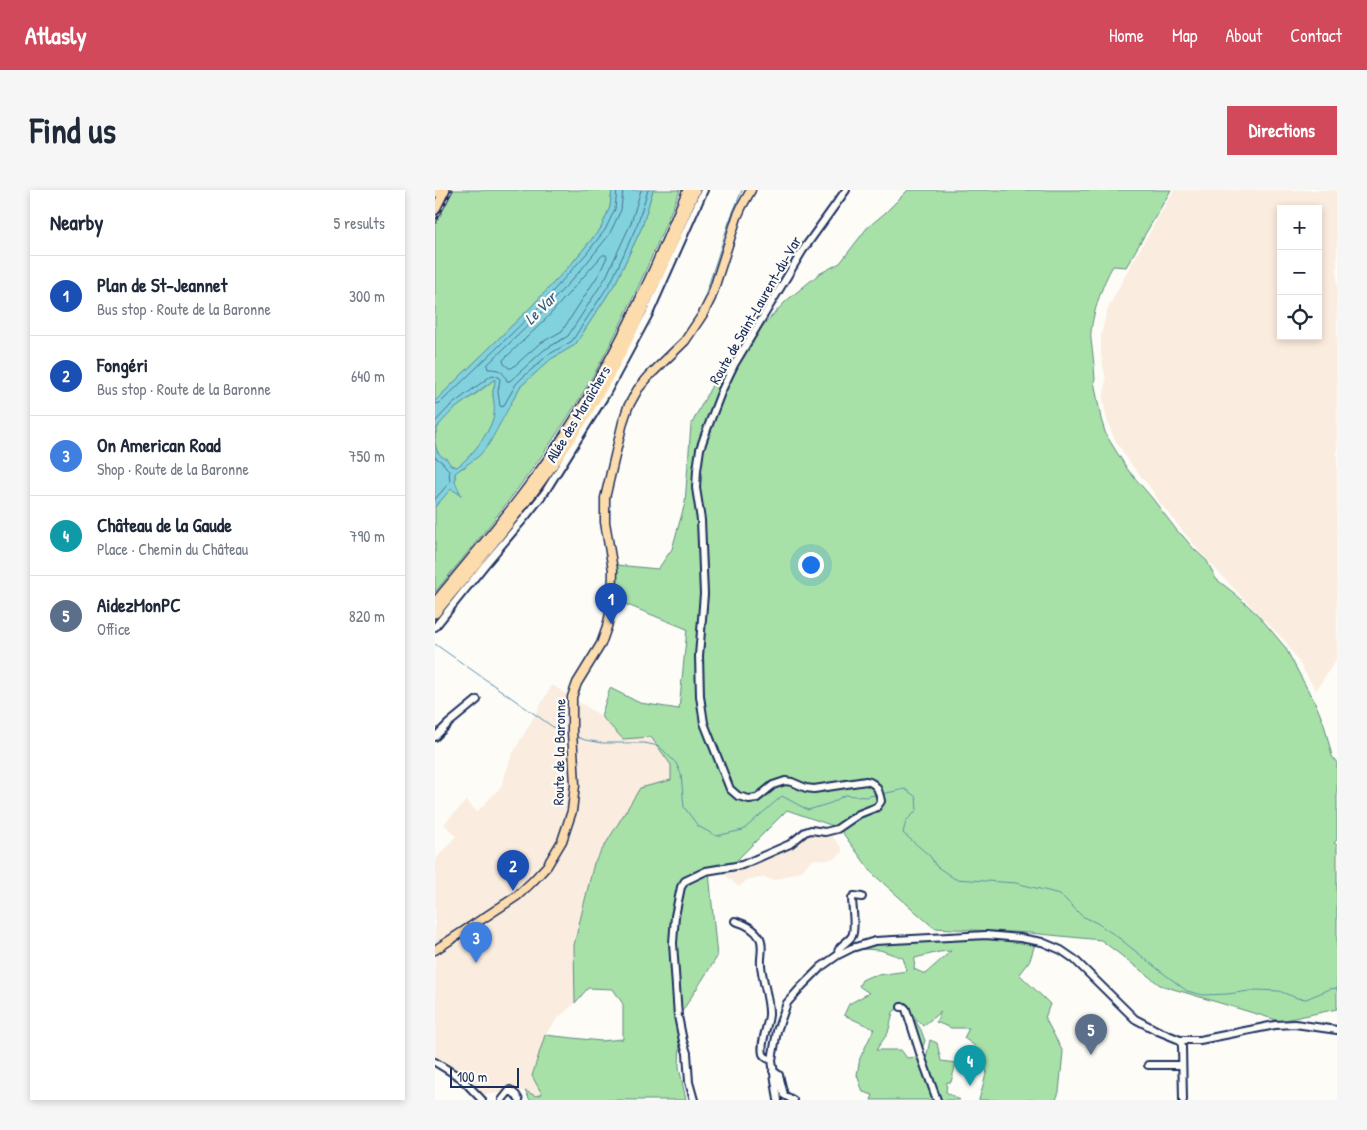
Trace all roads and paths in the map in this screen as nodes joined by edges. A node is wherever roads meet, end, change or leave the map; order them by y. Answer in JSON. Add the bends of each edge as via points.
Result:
{"nodes":[{"id":1,"x":445,"y":190,"type":"edge"},
{"id":2,"x":688,"y":190,"type":"edge"},
{"id":3,"x":695,"y":190,"type":"edge"},
{"id":4,"x":704,"y":190,"type":"edge"},
{"id":5,"x":751,"y":190,"type":"edge"},
{"id":6,"x":846,"y":190,"type":"edge"},
{"id":7,"x":435,"y":210,"type":"edge"},
{"id":8,"x":435,"y":602,"type":"edge"},
{"id":9,"x":435,"y":613,"type":"edge"},
{"id":10,"x":435,"y":627,"type":"edge"},
{"id":11,"x":477,"y":700,"type":"dead end"},
{"id":12,"x":435,"y":737,"type":"edge"},
{"id":13,"x":862,"y":898,"type":"dead end"},
{"id":14,"x":735,"y":920,"type":"dead end"},
{"id":15,"x":435,"y":950,"type":"edge"},
{"id":16,"x":838,"y":955,"type":"junction"},
{"id":17,"x":901,"y":1006,"type":"dead end"},
{"id":18,"x":1337,"y":1030,"type":"edge"},
{"id":19,"x":1180,"y":1040,"type":"junction"},
{"id":20,"x":772,"y":1060,"type":"junction"},
{"id":21,"x":435,"y":1062,"type":"edge"},
{"id":22,"x":1148,"y":1065,"type":"dead end"},
{"id":23,"x":1181,"y":1065,"type":"junction"},
{"id":24,"x":773,"y":1071,"type":"junction"},
{"id":25,"x":482,"y":1100,"type":"edge"},
{"id":26,"x":502,"y":1100,"type":"edge"},
{"id":27,"x":519,"y":1100,"type":"edge"},
{"id":28,"x":693,"y":1100,"type":"edge"},
{"id":29,"x":778,"y":1100,"type":"edge"},
{"id":30,"x":793,"y":1100,"type":"edge"},
{"id":31,"x":937,"y":1100,"type":"edge"},
{"id":32,"x":1183,"y":1100,"type":"edge"}],
"edges":[{"from":1,"to":7,"type":"main road"},
{"from":2,"to":8,"type":"highway","via":[[641,299],[577,416],[533,482]]},
{"from":3,"to":9,"type":"highway","via":[[620,356],[583,420],[522,507]]},
{"from":4,"to":10,"type":"street","name":"Allée des Maraîchers","via":[[649,314],[601,402],[545,492]]},
{"from":5,"to":15,"type":"main road","name":"Route de la Baronne","via":[[737,217],[703,314],[685,341],[643,383],[628,407],[605,498],[605,522],[613,570],[610,616],[601,644],[574,690],[575,785],[569,823],[562,841],[505,903]]},
{"from":6,"to":28,"type":"street","name":"Route de Saint-Laurent-du-Var","via":[[803,250],[733,365],[700,449],[696,488],[701,520],[704,594],[699,656],[700,696],[709,736],[730,788],[739,796],[757,798],[773,785],[785,781],[814,789],[871,782],[876,785],[881,803],[837,828],[805,832],[790,844],[742,865],[705,871],[685,881],[681,887],[673,943],[678,1016]]},
{"from":11,"to":12,"type":"street"},
{"from":13,"to":16,"type":"street","via":[[851,898],[854,929],[852,936],[838,950]]},
{"from":14,"to":20,"type":"street","via":[[753,930],[762,945],[761,966],[769,1014],[763,1053]]},
{"from":16,"to":19,"type":"street","via":[[885,940],[986,935],[1042,942],[1074,959],[1135,1019]]},
{"from":16,"to":20,"type":"street","via":[[787,1003],[777,1031]]},
{"from":17,"to":31,"type":"street","via":[[907,1010]]},
{"from":18,"to":19,"type":"street","via":[[1295,1024],[1275,1025],[1200,1040]]},
{"from":19,"to":23,"type":"street"},
{"from":20,"to":24,"type":"street"},
{"from":21,"to":25,"type":"street","via":[[461,1078]]},
{"from":22,"to":23,"type":"street"},
{"from":23,"to":32,"type":"street"},
{"from":24,"to":29,"type":"street"},
{"from":24,"to":30,"type":"street","via":[[779,1075],[785,1094]]},
{"from":26,"to":27,"type":"street","via":[[510,1090]]}]}
